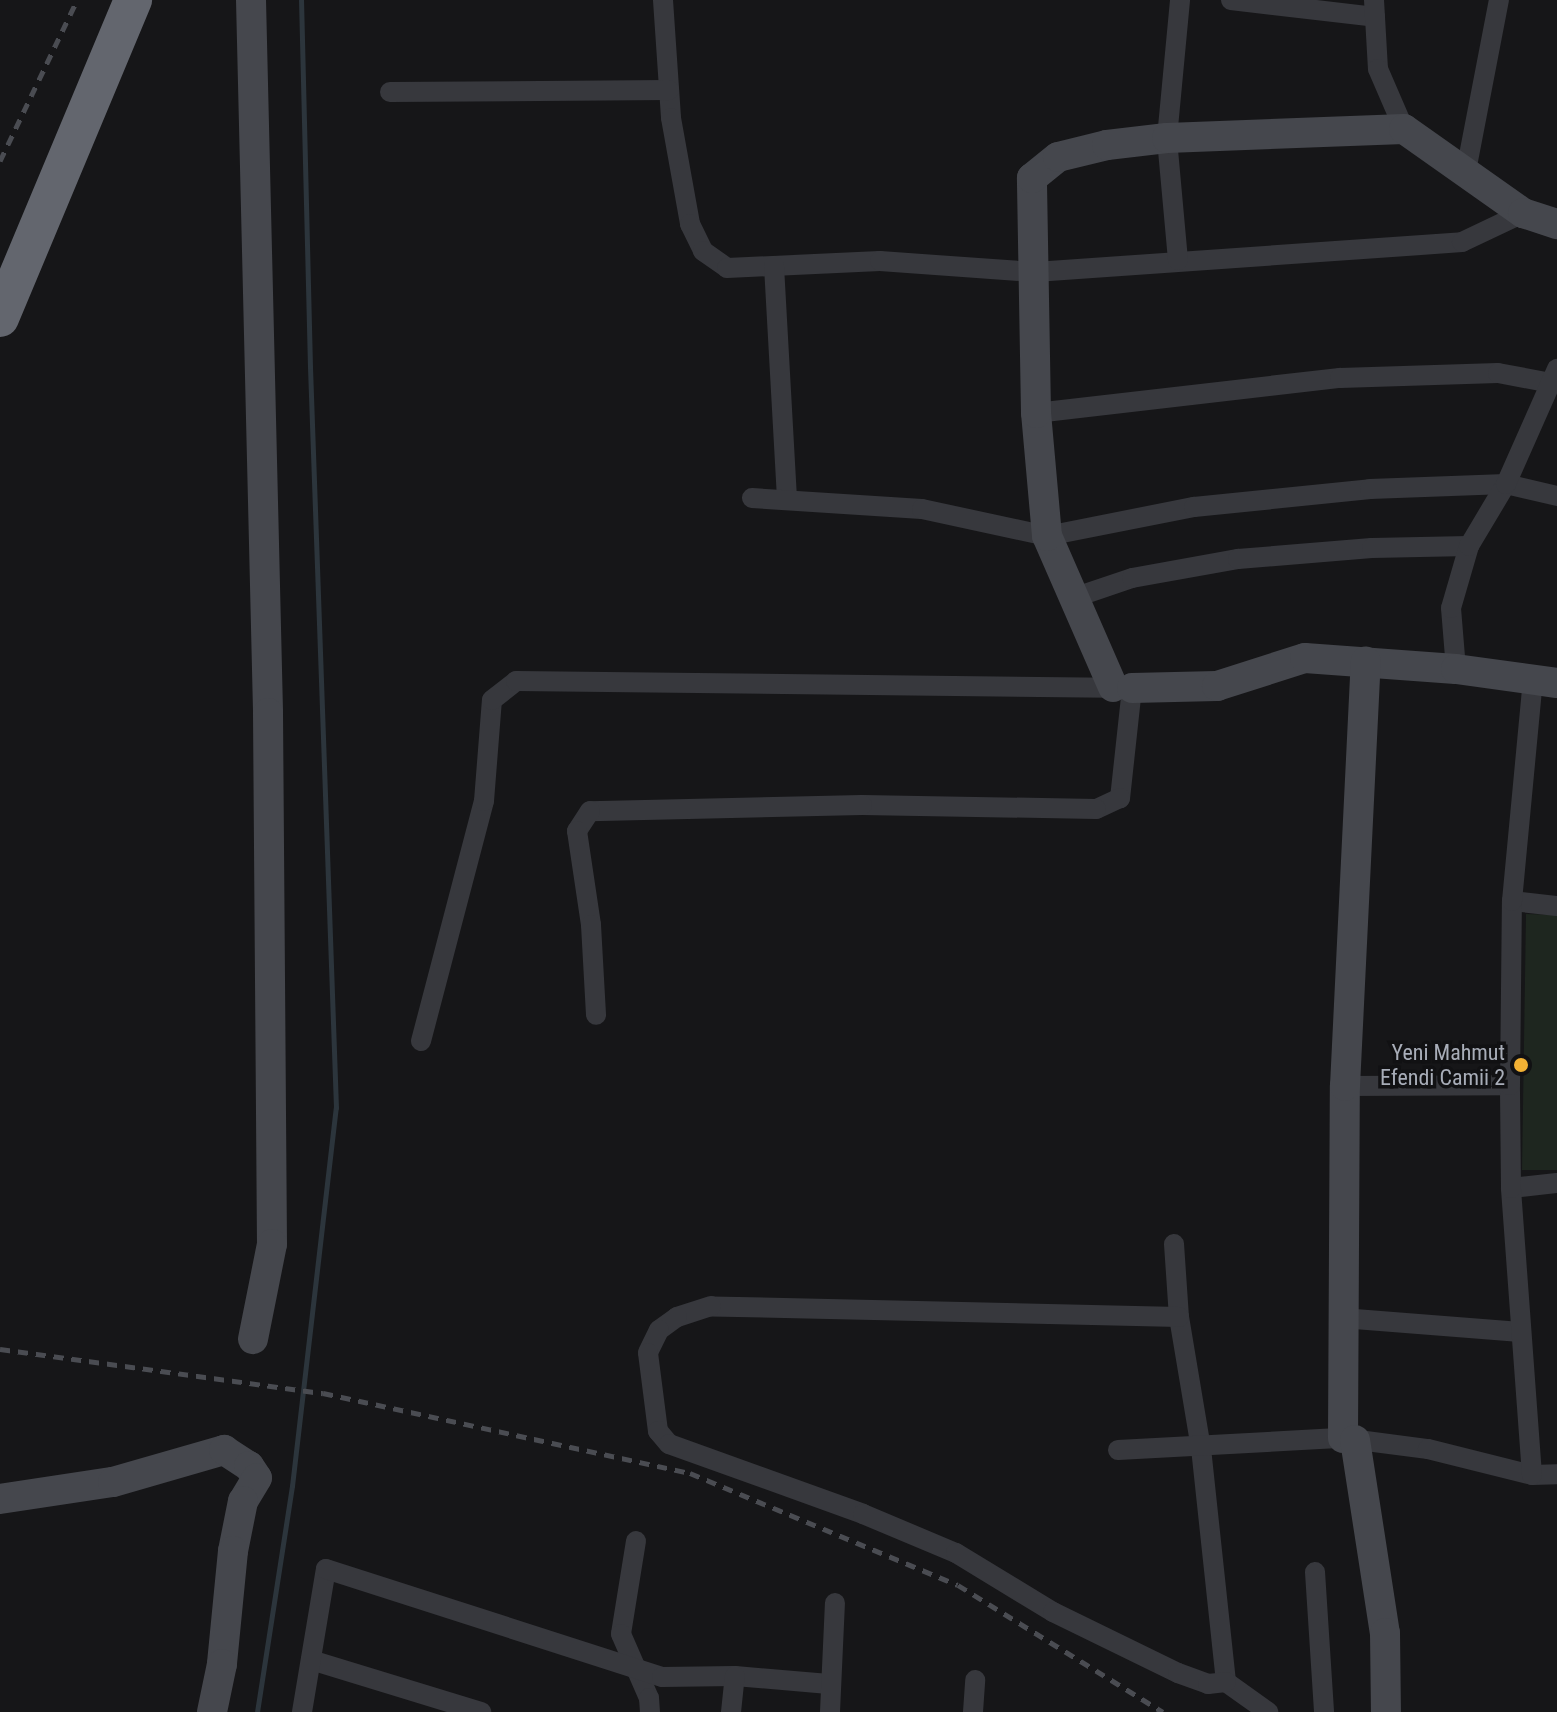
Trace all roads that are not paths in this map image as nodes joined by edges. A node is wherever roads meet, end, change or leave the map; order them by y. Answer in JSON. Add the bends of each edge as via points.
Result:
{"nodes":[{"id":1,"x":110,"y":0,"type":"edge"},
{"id":2,"x":133,"y":0,"type":"edge"},
{"id":3,"x":251,"y":0,"type":"edge"},
{"id":4,"x":663,"y":0,"type":"edge"},
{"id":5,"x":1180,"y":0,"type":"edge"},
{"id":6,"x":1231,"y":0,"type":"edge"},
{"id":7,"x":1499,"y":0,"type":"edge"},
{"id":8,"x":1375,"y":8,"type":"edge"},
{"id":9,"x":669,"y":90,"type":"junction"},
{"id":10,"x":390,"y":92,"type":"dead end"},
{"id":11,"x":1404,"y":129,"type":"junction"},
{"id":12,"x":1167,"y":138,"type":"junction"},
{"id":13,"x":1466,"y":171,"type":"junction"},
{"id":14,"x":1523,"y":213,"type":"junction"},
{"id":15,"x":1557,"y":224,"type":"edge"},
{"id":16,"x":0,"y":257,"type":"edge"},
{"id":17,"x":1178,"y":260,"type":"junction"},
{"id":18,"x":774,"y":266,"type":"junction"},
{"id":19,"x":1035,"y":272,"type":"junction"},
{"id":20,"x":0,"y":318,"type":"edge"},
{"id":21,"x":1554,"y":376,"type":"edge"},
{"id":22,"x":1036,"y":413,"type":"junction"},
{"id":23,"x":1506,"y":484,"type":"junction"},
{"id":24,"x":1557,"y":496,"type":"edge"},
{"id":25,"x":752,"y":498,"type":"dead end"},
{"id":26,"x":787,"y":500,"type":"junction"},
{"id":27,"x":1047,"y":536,"type":"junction"},
{"id":28,"x":1469,"y":546,"type":"junction"},
{"id":29,"x":1073,"y":598,"type":"junction"},
{"id":30,"x":1366,"y":662,"type":"junction"},
{"id":31,"x":1456,"y":669,"type":"junction"},
{"id":32,"x":1545,"y":681,"type":"edge"},
{"id":33,"x":1123,"y":687,"type":"junction"},
{"id":34,"x":1512,"y":901,"type":"junction"},
{"id":35,"x":1557,"y":906,"type":"edge"},
{"id":36,"x":596,"y":1015,"type":"dead end"},
{"id":37,"x":421,"y":1041,"type":"dead end"},
{"id":38,"x":1510,"y":1085,"type":"junction"},
{"id":39,"x":1345,"y":1086,"type":"junction"},
{"id":40,"x":1557,"y":1183,"type":"edge"},
{"id":41,"x":1511,"y":1188,"type":"junction"},
{"id":42,"x":1174,"y":1244,"type":"dead end"},
{"id":43,"x":1179,"y":1317,"type":"junction"},
{"id":44,"x":1342,"y":1318,"type":"junction"},
{"id":45,"x":1520,"y":1332,"type":"junction"},
{"id":46,"x":253,"y":1339,"type":"dead end"},
{"id":47,"x":1349,"y":1439,"type":"junction"},
{"id":48,"x":1201,"y":1448,"type":"junction"},
{"id":49,"x":1118,"y":1450,"type":"dead end"},
{"id":50,"x":1557,"y":1474,"type":"edge"},
{"id":51,"x":1532,"y":1475,"type":"junction"},
{"id":52,"x":0,"y":1499,"type":"edge"},
{"id":53,"x":636,"y":1541,"type":"dead end"},
{"id":54,"x":1315,"y":1572,"type":"dead end"},
{"id":55,"x":835,"y":1603,"type":"dead end"},
{"id":56,"x":311,"y":1660,"type":"junction"},
{"id":57,"x":634,"y":1666,"type":"junction"},
{"id":58,"x":735,"y":1676,"type":"junction"},
{"id":59,"x":975,"y":1680,"type":"dead end"},
{"id":60,"x":1226,"y":1682,"type":"junction"},
{"id":61,"x":829,"y":1684,"type":"junction"},
{"id":62,"x":212,"y":1712,"type":"edge"},
{"id":63,"x":302,"y":1712,"type":"edge"},
{"id":64,"x":481,"y":1712,"type":"edge"},
{"id":65,"x":650,"y":1712,"type":"edge"},
{"id":66,"x":731,"y":1712,"type":"edge"},
{"id":67,"x":830,"y":1712,"type":"edge"},
{"id":68,"x":973,"y":1712,"type":"edge"},
{"id":69,"x":1268,"y":1712,"type":"edge"},
{"id":70,"x":1324,"y":1712,"type":"edge"},
{"id":71,"x":1386,"y":1712,"type":"edge"}],
"edges":[{"from":1,"to":16,"type":"highway"},
{"from":2,"to":20,"type":"highway"},
{"from":3,"to":46,"type":"street","via":[[268,713],[272,1244]]},
{"from":4,"to":9,"type":"street"},
{"from":5,"to":12,"type":"street"},
{"from":6,"to":8,"type":"street"},
{"from":7,"to":13,"type":"street"},
{"from":8,"to":11,"type":"street","via":[[1378,69]]},
{"from":9,"to":10,"type":"street"},
{"from":9,"to":18,"type":"street","via":[[690,224],[703,251],[727,268]]},
{"from":11,"to":12,"type":"street"},
{"from":11,"to":13,"type":"street"},
{"from":12,"to":17,"type":"street"},
{"from":12,"to":19,"type":"street","via":[[1058,157],[1032,178]]},
{"from":13,"to":14,"type":"street"},
{"from":14,"to":15,"type":"street"},
{"from":14,"to":17,"type":"street","via":[[1462,242]]},
{"from":17,"to":19,"type":"street"},
{"from":18,"to":19,"type":"street","via":[[880,261]]},
{"from":18,"to":26,"type":"street"},
{"from":19,"to":22,"type":"street"},
{"from":21,"to":22,"type":"street","via":[[1340,378]]},
{"from":21,"to":23,"type":"street"},
{"from":22,"to":27,"type":"street"},
{"from":23,"to":24,"type":"street"},
{"from":23,"to":27,"type":"street","via":[[1370,489],[1194,507]]},
{"from":23,"to":28,"type":"street"},
{"from":25,"to":26,"type":"street"},
{"from":26,"to":27,"type":"street","via":[[922,509]]},
{"from":27,"to":29,"type":"street"},
{"from":28,"to":29,"type":"street","via":[[1238,559],[1132,578]]},
{"from":28,"to":31,"type":"street","via":[[1451,608]]},
{"from":29,"to":33,"type":"street"},
{"from":30,"to":31,"type":"street"},
{"from":30,"to":33,"type":"street","via":[[1305,658],[1217,686]]},
{"from":30,"to":39,"type":"street"},
{"from":31,"to":32,"type":"street"},
{"from":32,"to":34,"type":"street"},
{"from":33,"to":36,"type":"street","via":[[1120,798],[1096,809],[862,805],[590,811],[577,831],[591,925]]},
{"from":33,"to":37,"type":"street","via":[[516,681],[492,700],[484,801]]},
{"from":34,"to":35,"type":"street"},
{"from":34,"to":38,"type":"street"},
{"from":38,"to":39,"type":"street"},
{"from":38,"to":41,"type":"street"},
{"from":39,"to":44,"type":"street"},
{"from":40,"to":41,"type":"street"},
{"from":41,"to":45,"type":"street"},
{"from":42,"to":43,"type":"street"},
{"from":43,"to":48,"type":"street"},
{"from":43,"to":60,"type":"street","via":[[711,1306],[677,1317],[659,1330],[648,1353],[658,1431],[669,1444],[956,1553],[1053,1612],[1178,1673],[1208,1684]]},
{"from":44,"to":45,"type":"street"},
{"from":44,"to":47,"type":"street"},
{"from":45,"to":51,"type":"street"},
{"from":47,"to":48,"type":"street"},
{"from":47,"to":51,"type":"street","via":[[1428,1449]]},
{"from":47,"to":71,"type":"street","via":[[1385,1633]]},
{"from":48,"to":49,"type":"street"},
{"from":48,"to":60,"type":"street"},
{"from":50,"to":51,"type":"street"},
{"from":52,"to":62,"type":"street","via":[[113,1482],[224,1450],[249,1466],[257,1478],[243,1501],[238,1526]]},
{"from":53,"to":57,"type":"street","via":[[621,1634]]},
{"from":54,"to":70,"type":"street"},
{"from":55,"to":61,"type":"street"},
{"from":56,"to":57,"type":"street","via":[[326,1569]]},
{"from":56,"to":63,"type":"street"},
{"from":56,"to":64,"type":"street"},
{"from":57,"to":58,"type":"street","via":[[662,1677]]},
{"from":57,"to":65,"type":"street"},
{"from":58,"to":61,"type":"street"},
{"from":58,"to":66,"type":"street"},
{"from":59,"to":68,"type":"street"},
{"from":60,"to":69,"type":"street"},
{"from":61,"to":67,"type":"street"}]}
